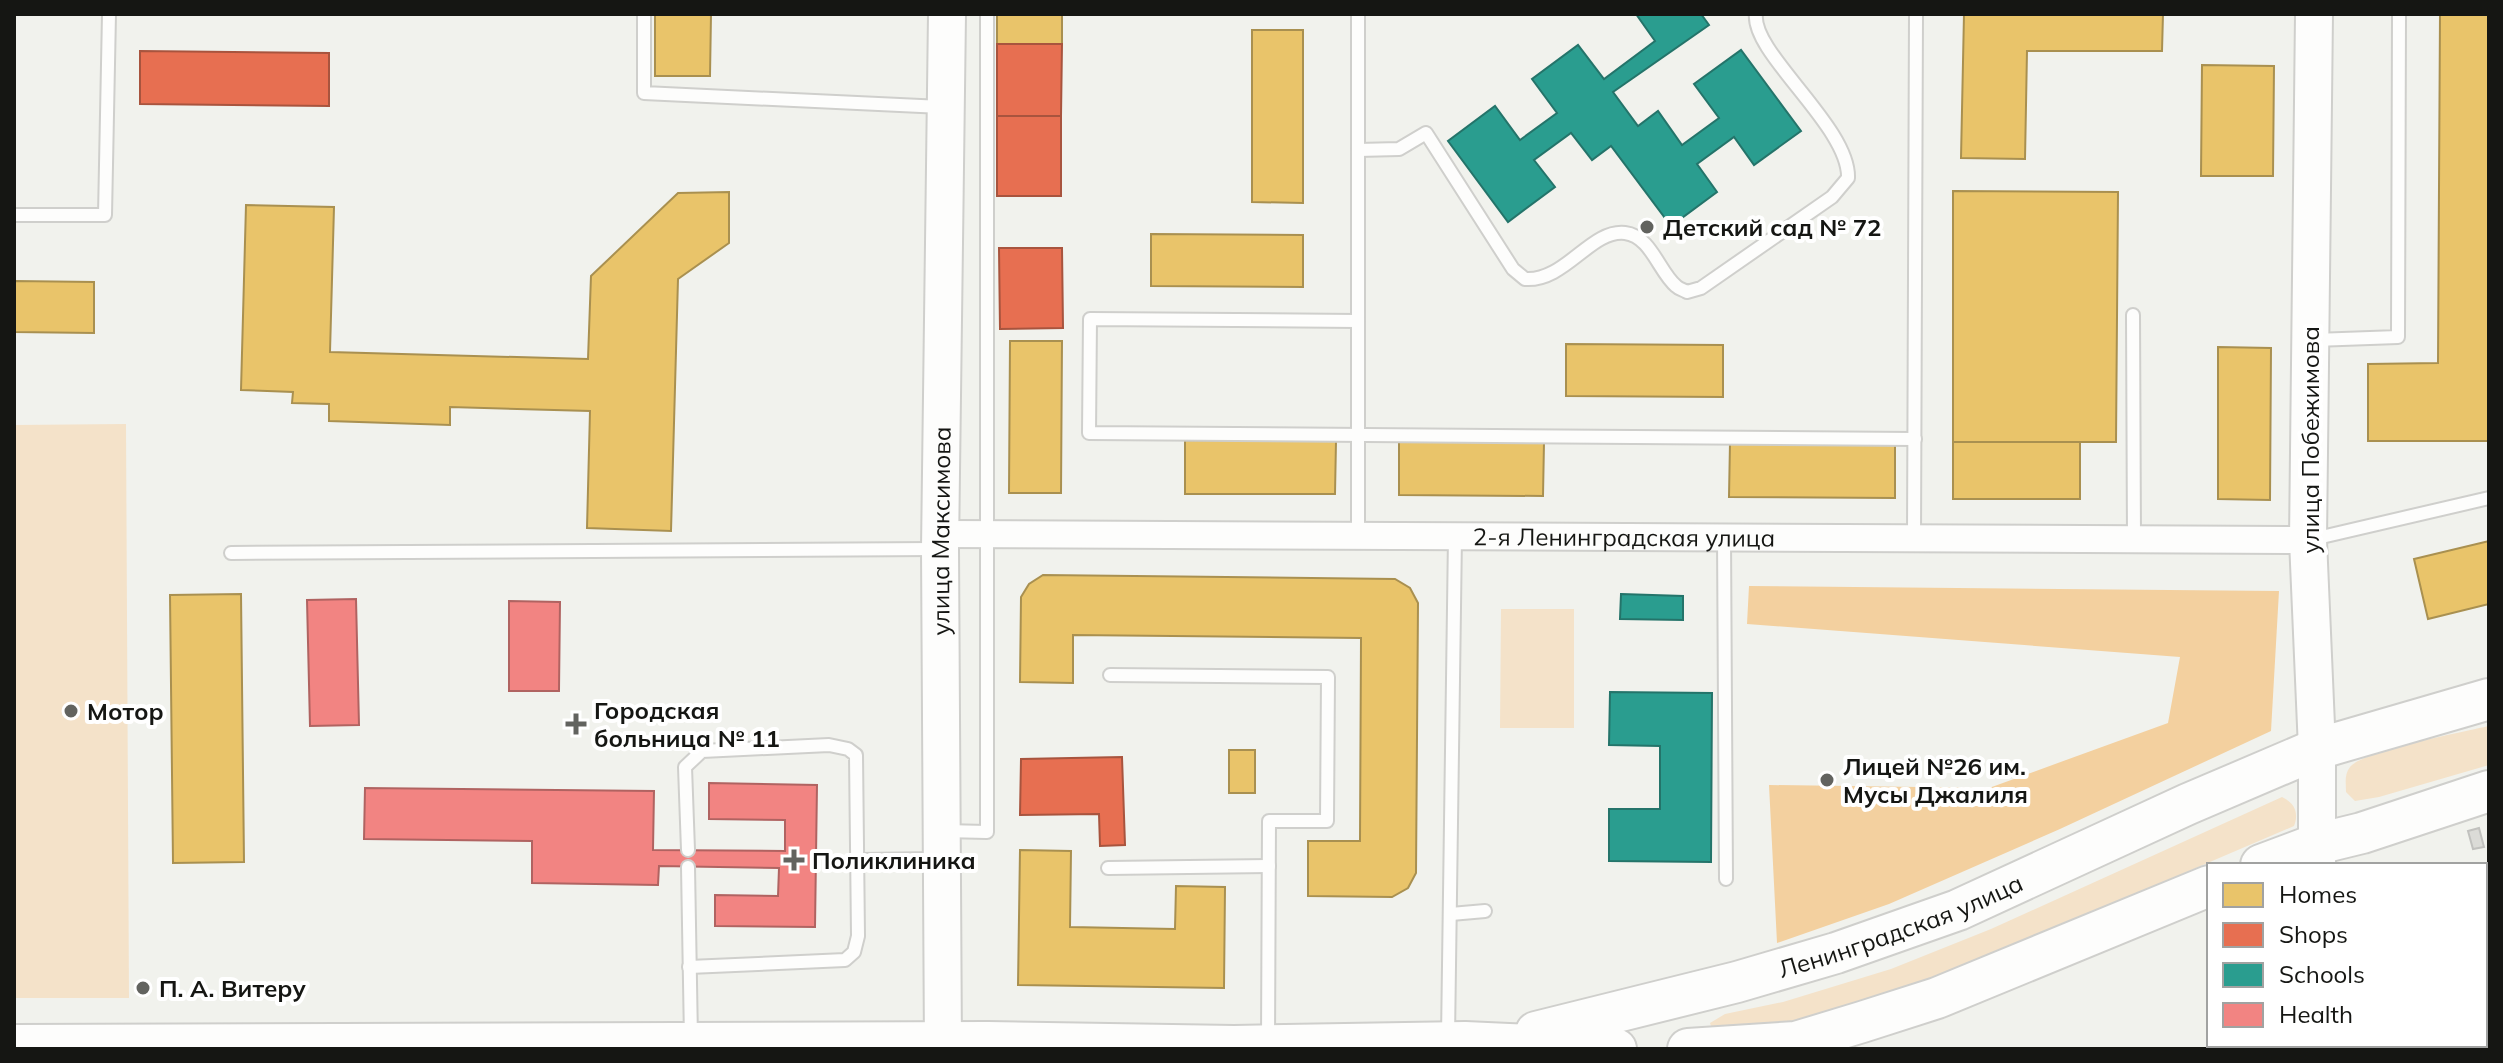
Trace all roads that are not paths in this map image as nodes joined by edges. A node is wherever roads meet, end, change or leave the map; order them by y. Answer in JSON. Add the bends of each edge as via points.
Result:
{"nodes":[{"id":1,"x":109,"y":14,"type":"edge"},
{"id":2,"x":644,"y":14,"type":"edge"},
{"id":3,"x":947,"y":14,"type":"edge"},
{"id":4,"x":987,"y":14,"type":"edge"},
{"id":5,"x":1358,"y":14,"type":"edge"},
{"id":6,"x":1756,"y":14,"type":"edge"},
{"id":7,"x":1916,"y":14,"type":"edge"},
{"id":8,"x":2314,"y":14,"type":"edge"},
{"id":9,"x":2399,"y":14,"type":"edge"},
{"id":10,"x":945,"y":108,"type":"junction"},
{"id":11,"x":1358,"y":150,"type":"junction"},
{"id":12,"x":14,"y":215,"type":"edge"},
{"id":13,"x":2133,"y":315,"type":"dead end"},
{"id":14,"x":1358,"y":321,"type":"junction"},
{"id":15,"x":2311,"y":340,"type":"junction"},
{"id":16,"x":1358,"y":435,"type":"junction"},
{"id":17,"x":1915,"y":439,"type":"junction"},
{"id":18,"x":2489,"y":498,"type":"edge"},
{"id":19,"x":986,"y":534,"type":"junction"},
{"id":20,"x":1358,"y":535,"type":"junction"},
{"id":21,"x":1455,"y":536,"type":"junction"},
{"id":22,"x":1724,"y":537,"type":"junction"},
{"id":23,"x":1914,"y":538,"type":"junction"},
{"id":24,"x":2134,"y":539,"type":"junction"},
{"id":25,"x":2308,"y":540,"type":"junction"},
{"id":26,"x":940,"y":541,"type":"junction"},
{"id":27,"x":231,"y":553,"type":"dead end"},
{"id":28,"x":1110,"y":675,"type":"dead end"},
{"id":29,"x":2489,"y":699,"type":"edge"},
{"id":30,"x":2317,"y":749,"type":"junction"},
{"id":31,"x":2489,"y":791,"type":"edge"},
{"id":32,"x":942,"y":845,"type":"junction"},
{"id":33,"x":688,"y":850,"type":"dead end"},
{"id":34,"x":2317,"y":855,"type":"edge"},
{"id":35,"x":859,"y":860,"type":"junction"},
{"id":36,"x":2272,"y":863,"type":"edge"},
{"id":37,"x":1269,"y":866,"type":"junction"},
{"id":38,"x":688,"y":867,"type":"dead end"},
{"id":39,"x":1108,"y":868,"type":"dead end"},
{"id":40,"x":1726,"y":879,"type":"dead end"},
{"id":41,"x":2207,"y":887,"type":"edge"},
{"id":42,"x":1485,"y":911,"type":"dead end"},
{"id":43,"x":1451,"y":914,"type":"junction"},
{"id":44,"x":689,"y":967,"type":"junction"},
{"id":45,"x":1456,"y":1042,"type":"junction"},
{"id":46,"x":14,"y":1045,"type":"edge"},
{"id":47,"x":714,"y":1045,"type":"edge"},
{"id":48,"x":1268,"y":1045,"type":"junction"},
{"id":49,"x":943,"y":1046,"type":"edge"},
{"id":50,"x":137,"y":1047,"type":"edge"},
{"id":51,"x":346,"y":1047,"type":"edge"},
{"id":52,"x":1154,"y":1047,"type":"edge"},
{"id":53,"x":1807,"y":1047,"type":"edge"},
{"id":54,"x":1616,"y":1049,"type":"edge"},
{"id":55,"x":1688,"y":1049,"type":"edge"}],
"edges":[{"from":1,"to":12,"type":"lane","via":[[105,215]]},
{"from":2,"to":10,"type":"lane","via":[[644,93]]},
{"from":3,"to":10,"type":"main road","name":"улица Максимова"},
{"from":4,"to":19,"type":"lane"},
{"from":5,"to":11,"type":"lane"},
{"from":6,"to":11,"type":"lane","via":[[1765,41],[1844,151],[1848,178],[1832,197],[1701,288],[1687,292],[1676,286],[1647,247],[1623,232],[1607,236],[1551,275],[1525,279],[1513,269],[1426,133],[1399,149]]},
{"from":7,"to":17,"type":"lane"},
{"from":8,"to":15,"type":"main road","name":"улица Побежимова"},
{"from":9,"to":15,"type":"lane","via":[[2398,337]]},
{"from":10,"to":26,"type":"main road","name":"улица Максимова"},
{"from":11,"to":14,"type":"lane"},
{"from":13,"to":24,"type":"lane"},
{"from":14,"to":16,"type":"lane"},
{"from":14,"to":16,"type":"lane","via":[[1090,319],[1089,433]]},
{"from":15,"to":25,"type":"main road","name":"улица Побежимова"},
{"from":16,"to":17,"type":"lane"},
{"from":16,"to":20,"type":"lane"},
{"from":17,"to":23,"type":"lane"},
{"from":18,"to":25,"type":"lane"},
{"from":19,"to":20,"type":"street","name":"2-я Ленинградская улица"},
{"from":19,"to":26,"type":"street","name":"2-я Ленинградская улица"},
{"from":19,"to":32,"type":"lane","via":[[987,832]]},
{"from":20,"to":21,"type":"street","name":"2-я Ленинградская улица"},
{"from":21,"to":22,"type":"street","name":"2-я Ленинградская улица"},
{"from":21,"to":43,"type":"lane"},
{"from":22,"to":23,"type":"street","name":"2-я Ленинградская улица"},
{"from":22,"to":40,"type":"lane"},
{"from":23,"to":24,"type":"street","name":"2-я Ленинградская улица"},
{"from":24,"to":25,"type":"street","name":"2-я Ленинградская улица"},
{"from":25,"to":30,"type":"main road","name":"улица Побежимова"},
{"from":26,"to":27,"type":"lane"},
{"from":26,"to":32,"type":"main road","name":"улица Максимова"},
{"from":28,"to":37,"type":"lane","via":[[1328,677],[1327,821],[1269,821]]},
{"from":29,"to":30,"type":"main road","name":"Ленинградская улица"},
{"from":30,"to":34,"type":"main road","name":"улица Побежимова"},
{"from":30,"to":45,"type":"main road","name":"Ленинградская улица","via":[[1958,910],[1836,953],[1539,1031]]},
{"from":31,"to":34,"type":"main road","via":[[2362,833]]},
{"from":32,"to":35,"type":"lane"},
{"from":32,"to":49,"type":"main road","name":"улица Максимова"},
{"from":33,"to":35,"type":"lane","via":[[685,767],[693,757],[702,751],[829,745],[856,755]]},
{"from":34,"to":36,"type":"main road"},
{"from":35,"to":44,"type":"lane","via":[[858,936],[854,952],[845,960]]},
{"from":37,"to":39,"type":"lane"},
{"from":37,"to":48,"type":"lane"},
{"from":38,"to":44,"type":"lane"},
{"from":41,"to":53,"type":"main road"},
{"from":42,"to":43,"type":"lane"},
{"from":43,"to":45,"type":"lane"},
{"from":44,"to":47,"type":"lane"},
{"from":45,"to":48,"type":"main road","name":"Ленинградская улица"},
{"from":45,"to":54,"type":"main road","name":"Ленинградская улица"},
{"from":46,"to":50,"type":"main road","name":"Ленинградская улица"},
{"from":47,"to":49,"type":"main road","name":"Ленинградская улица"},
{"from":47,"to":51,"type":"main road","name":"Ленинградская улица"},
{"from":48,"to":52,"type":"main road","name":"Ленинградская улица"},
{"from":49,"to":52,"type":"main road","name":"Ленинградская улица"},
{"from":50,"to":51,"type":"main road","name":"Ленинградская улица"},
{"from":53,"to":55,"type":"main road"}]}
